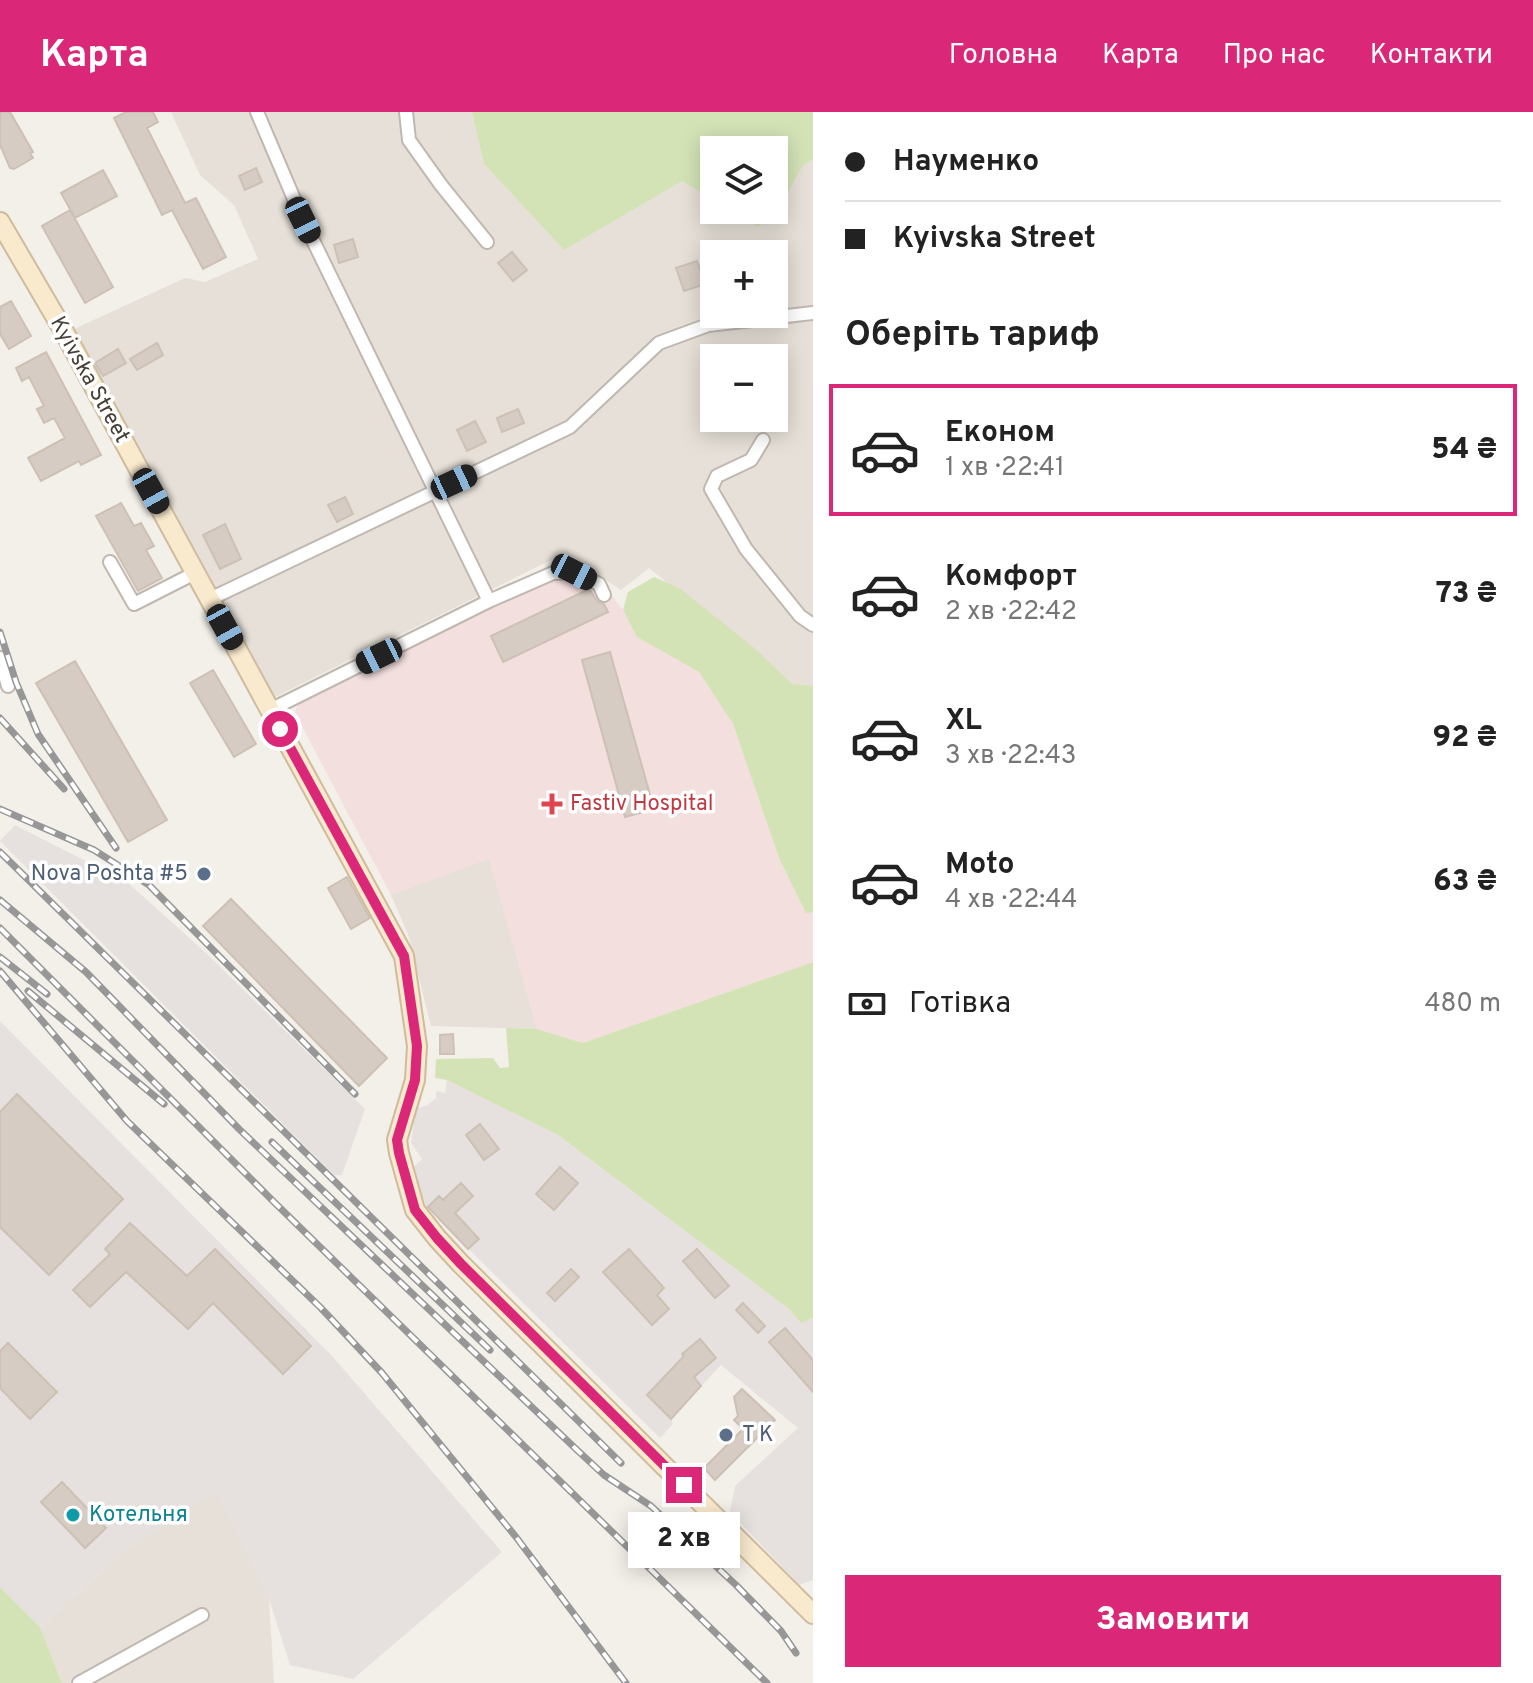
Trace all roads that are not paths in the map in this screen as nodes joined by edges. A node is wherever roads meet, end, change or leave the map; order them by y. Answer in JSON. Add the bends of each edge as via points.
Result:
{"nodes":[{"id":1,"x":257,"y":112,"type":"edge"},
{"id":2,"x":406,"y":112,"type":"edge"},
{"id":3,"x":0,"y":222,"type":"edge"},
{"id":4,"x":487,"y":242,"type":"dead end"},
{"id":5,"x":812,"y":314,"type":"edge"},
{"id":6,"x":763,"y":440,"type":"dead end"},
{"id":7,"x":437,"y":490,"type":"junction"},
{"id":8,"x":110,"y":562,"type":"dead end"},
{"id":9,"x":195,"y":573,"type":"junction"},
{"id":10,"x":604,"y":595,"type":"dead end"},
{"id":11,"x":210,"y":599,"type":"junction"},
{"id":12,"x":489,"y":601,"type":"junction"},
{"id":13,"x":813,"y":625,"type":"edge"},
{"id":14,"x":0,"y":658,"type":"edge"},
{"id":15,"x":8,"y":686,"type":"dead end"},
{"id":16,"x":270,"y":710,"type":"junction"},
{"id":17,"x":812,"y":1610,"type":"edge"},
{"id":18,"x":202,"y":1615,"type":"dead end"},
{"id":19,"x":79,"y":1683,"type":"edge"}],
"edges":[{"from":1,"to":7,"type":"street","via":[[303,220]]},
{"from":2,"to":4,"type":"street","via":[[409,140]]},
{"from":3,"to":9,"type":"main road","name":"Kyivska Street"},
{"from":5,"to":7,"type":"street","via":[[708,325],[659,343],[570,427]]},
{"from":6,"to":13,"type":"street","via":[[751,460],[717,476],[711,489],[746,549]]},
{"from":7,"to":11,"type":"street"},
{"from":7,"to":12,"type":"street"},
{"from":8,"to":9,"type":"street","via":[[134,604]]},
{"from":9,"to":11,"type":"main road","name":"Kyivska Street"},
{"from":10,"to":12,"type":"street","via":[[599,584],[574,572],[553,573]]},
{"from":11,"to":16,"type":"main road","name":"Kyivska Street"},
{"from":12,"to":16,"type":"street"},
{"from":14,"to":15,"type":"street"},
{"from":16,"to":17,"type":"main road","name":"Kyivska Street","via":[[404,956],[417,1046],[415,1080],[397,1140],[415,1210],[461,1264]]},
{"from":18,"to":19,"type":"street"}]}
